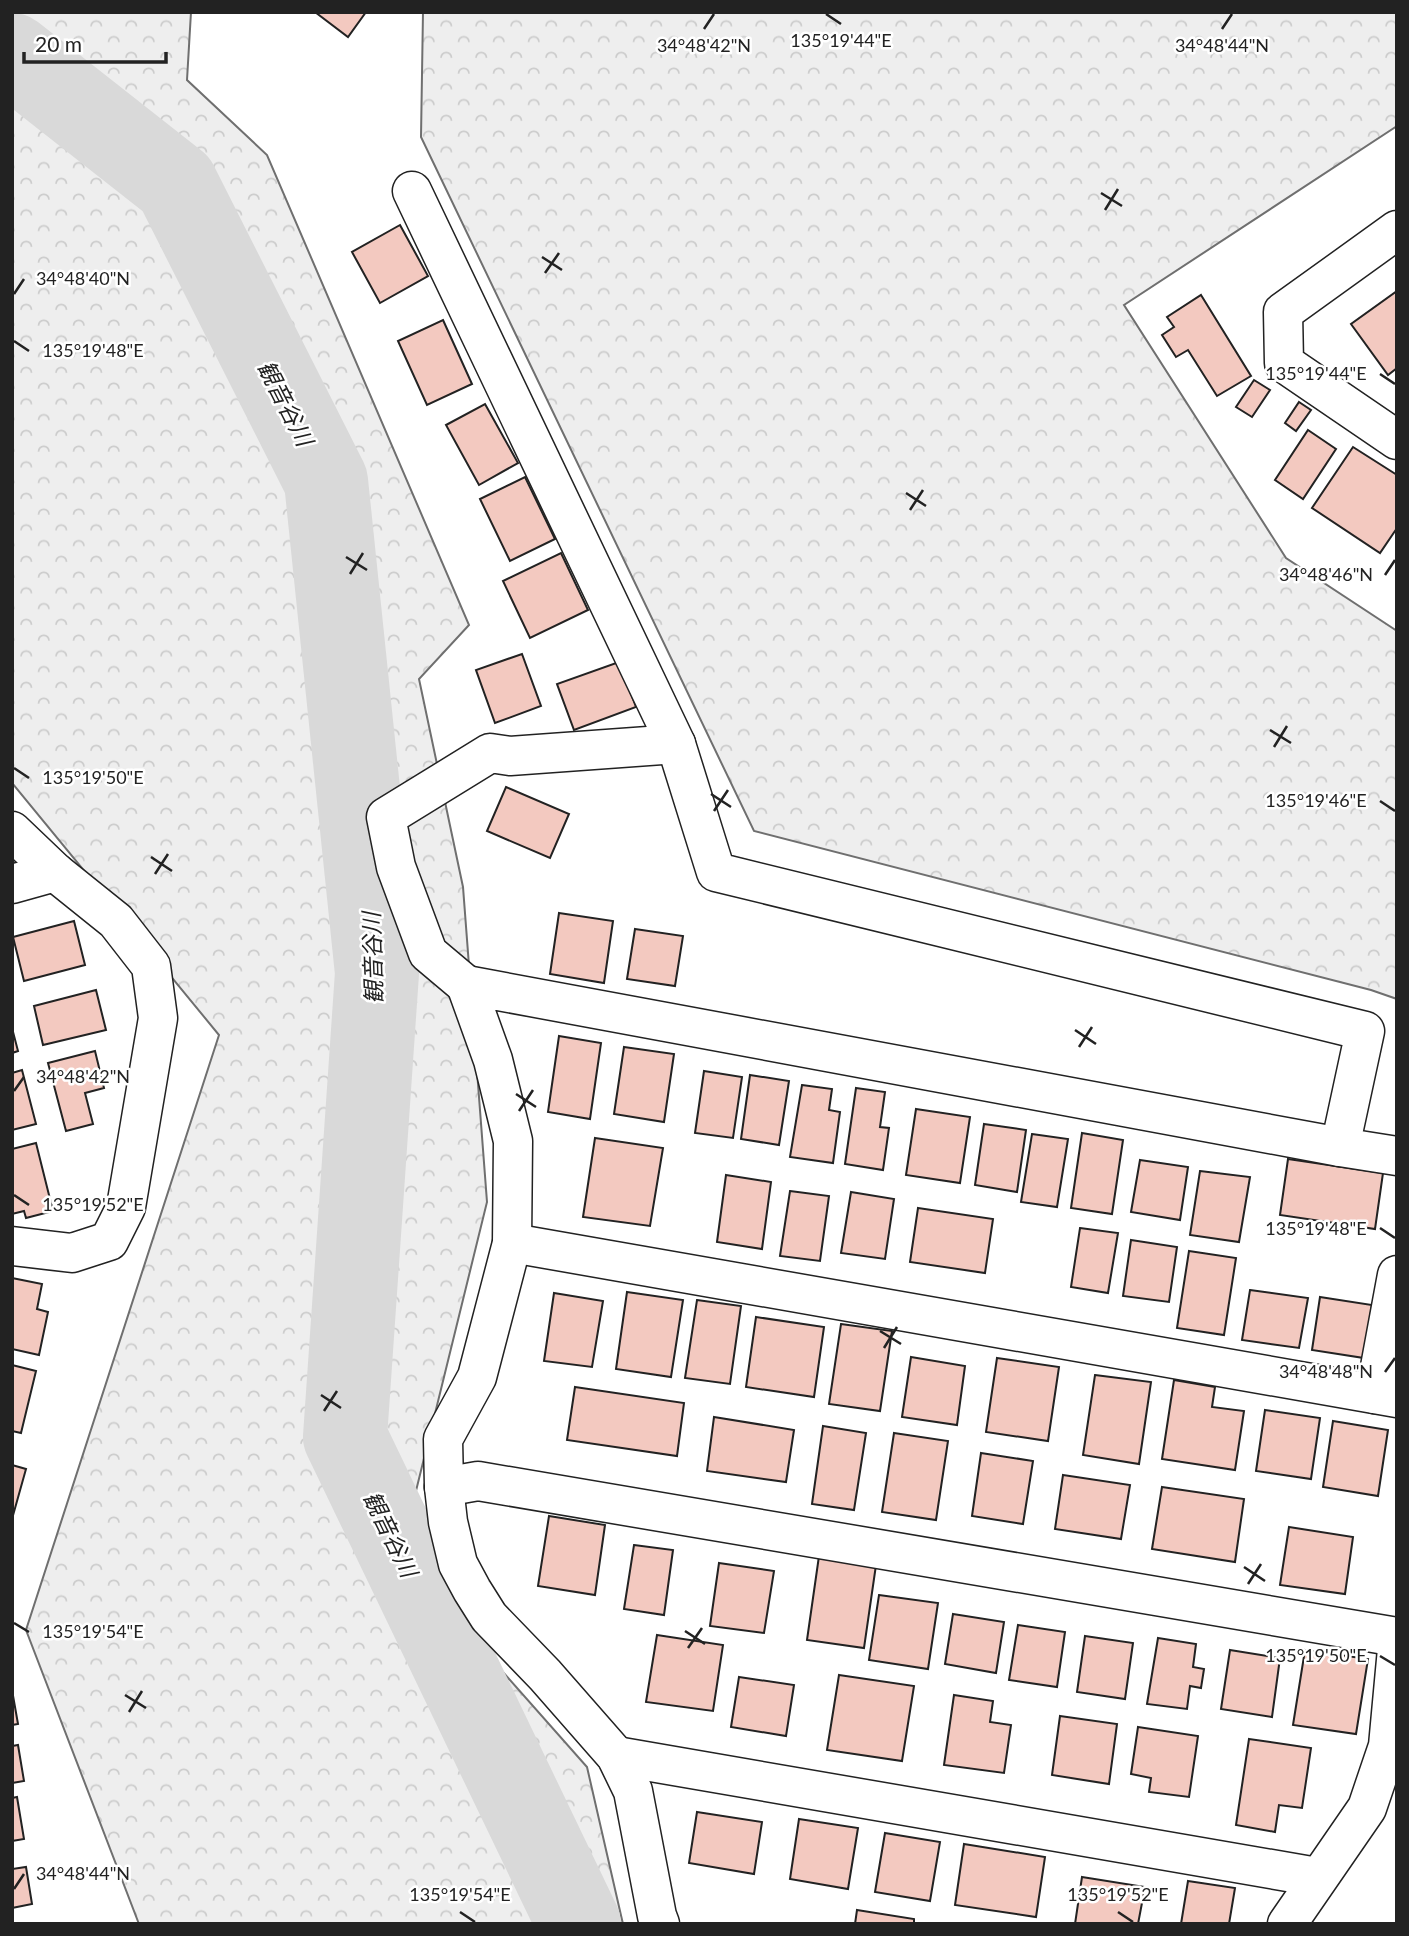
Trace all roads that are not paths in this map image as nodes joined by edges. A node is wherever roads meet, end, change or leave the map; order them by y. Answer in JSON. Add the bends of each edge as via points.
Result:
{"nodes":[{"id":1,"x":412,"y":191,"type":"dead end"},
{"id":2,"x":1397,"y":230,"type":"edge"},
{"id":3,"x":1397,"y":440,"type":"edge"},
{"id":4,"x":677,"y":744,"type":"junction"},
{"id":5,"x":12,"y":831,"type":"edge"},
{"id":6,"x":55,"y":872,"type":"junction"},
{"id":7,"x":12,"y":884,"type":"edge"},
{"id":8,"x":466,"y":985,"type":"junction"},
{"id":9,"x":1340,"y":1147,"type":"junction"},
{"id":10,"x":1397,"y":1156,"type":"edge"},
{"id":11,"x":512,"y":1243,"type":"junction"},
{"id":12,"x":12,"y":1247,"type":"edge"},
{"id":13,"x":1397,"y":1275,"type":"edge"},
{"id":14,"x":1386,"y":1396,"type":"edge"},
{"id":15,"x":444,"y":1487,"type":"junction"},
{"id":16,"x":1397,"y":1637,"type":"edge"},
{"id":17,"x":1397,"y":1649,"type":"edge"},
{"id":18,"x":616,"y":1756,"type":"junction"},
{"id":19,"x":1317,"y":1877,"type":"junction"},
{"id":20,"x":660,"y":1924,"type":"edge"},
{"id":21,"x":1287,"y":1924,"type":"edge"}],
"edges":[{"from":1,"to":4,"type":"street"},
{"from":2,"to":3,"type":"street","via":[[1283,312],[1284,363]]},
{"from":4,"to":8,"type":"street","via":[[510,756],[489,753],[386,817],[396,867],[428,953]]},
{"from":4,"to":9,"type":"street","via":[[716,872],[1365,1031]]},
{"from":5,"to":6,"type":"street"},
{"from":6,"to":7,"type":"street"},
{"from":6,"to":12,"type":"street","via":[[116,921],[151,966],[158,1018],[126,1207],[108,1241],[72,1253]]},
{"from":8,"to":9,"type":"street"},
{"from":8,"to":11,"type":"street","via":[[493,1060],[513,1141]]},
{"from":9,"to":10,"type":"street"},
{"from":11,"to":14,"type":"street"},
{"from":11,"to":15,"type":"street","via":[[477,1377],[443,1439]]},
{"from":13,"to":14,"type":"street"},
{"from":15,"to":16,"type":"street","via":[[478,1481]]},
{"from":15,"to":18,"type":"street","via":[[458,1564],[489,1617]]},
{"from":17,"to":19,"type":"street","via":[[1388,1746],[1367,1808]]},
{"from":18,"to":19,"type":"street"},
{"from":18,"to":20,"type":"street","via":[[633,1791]]},
{"from":19,"to":21,"type":"street"}]}
